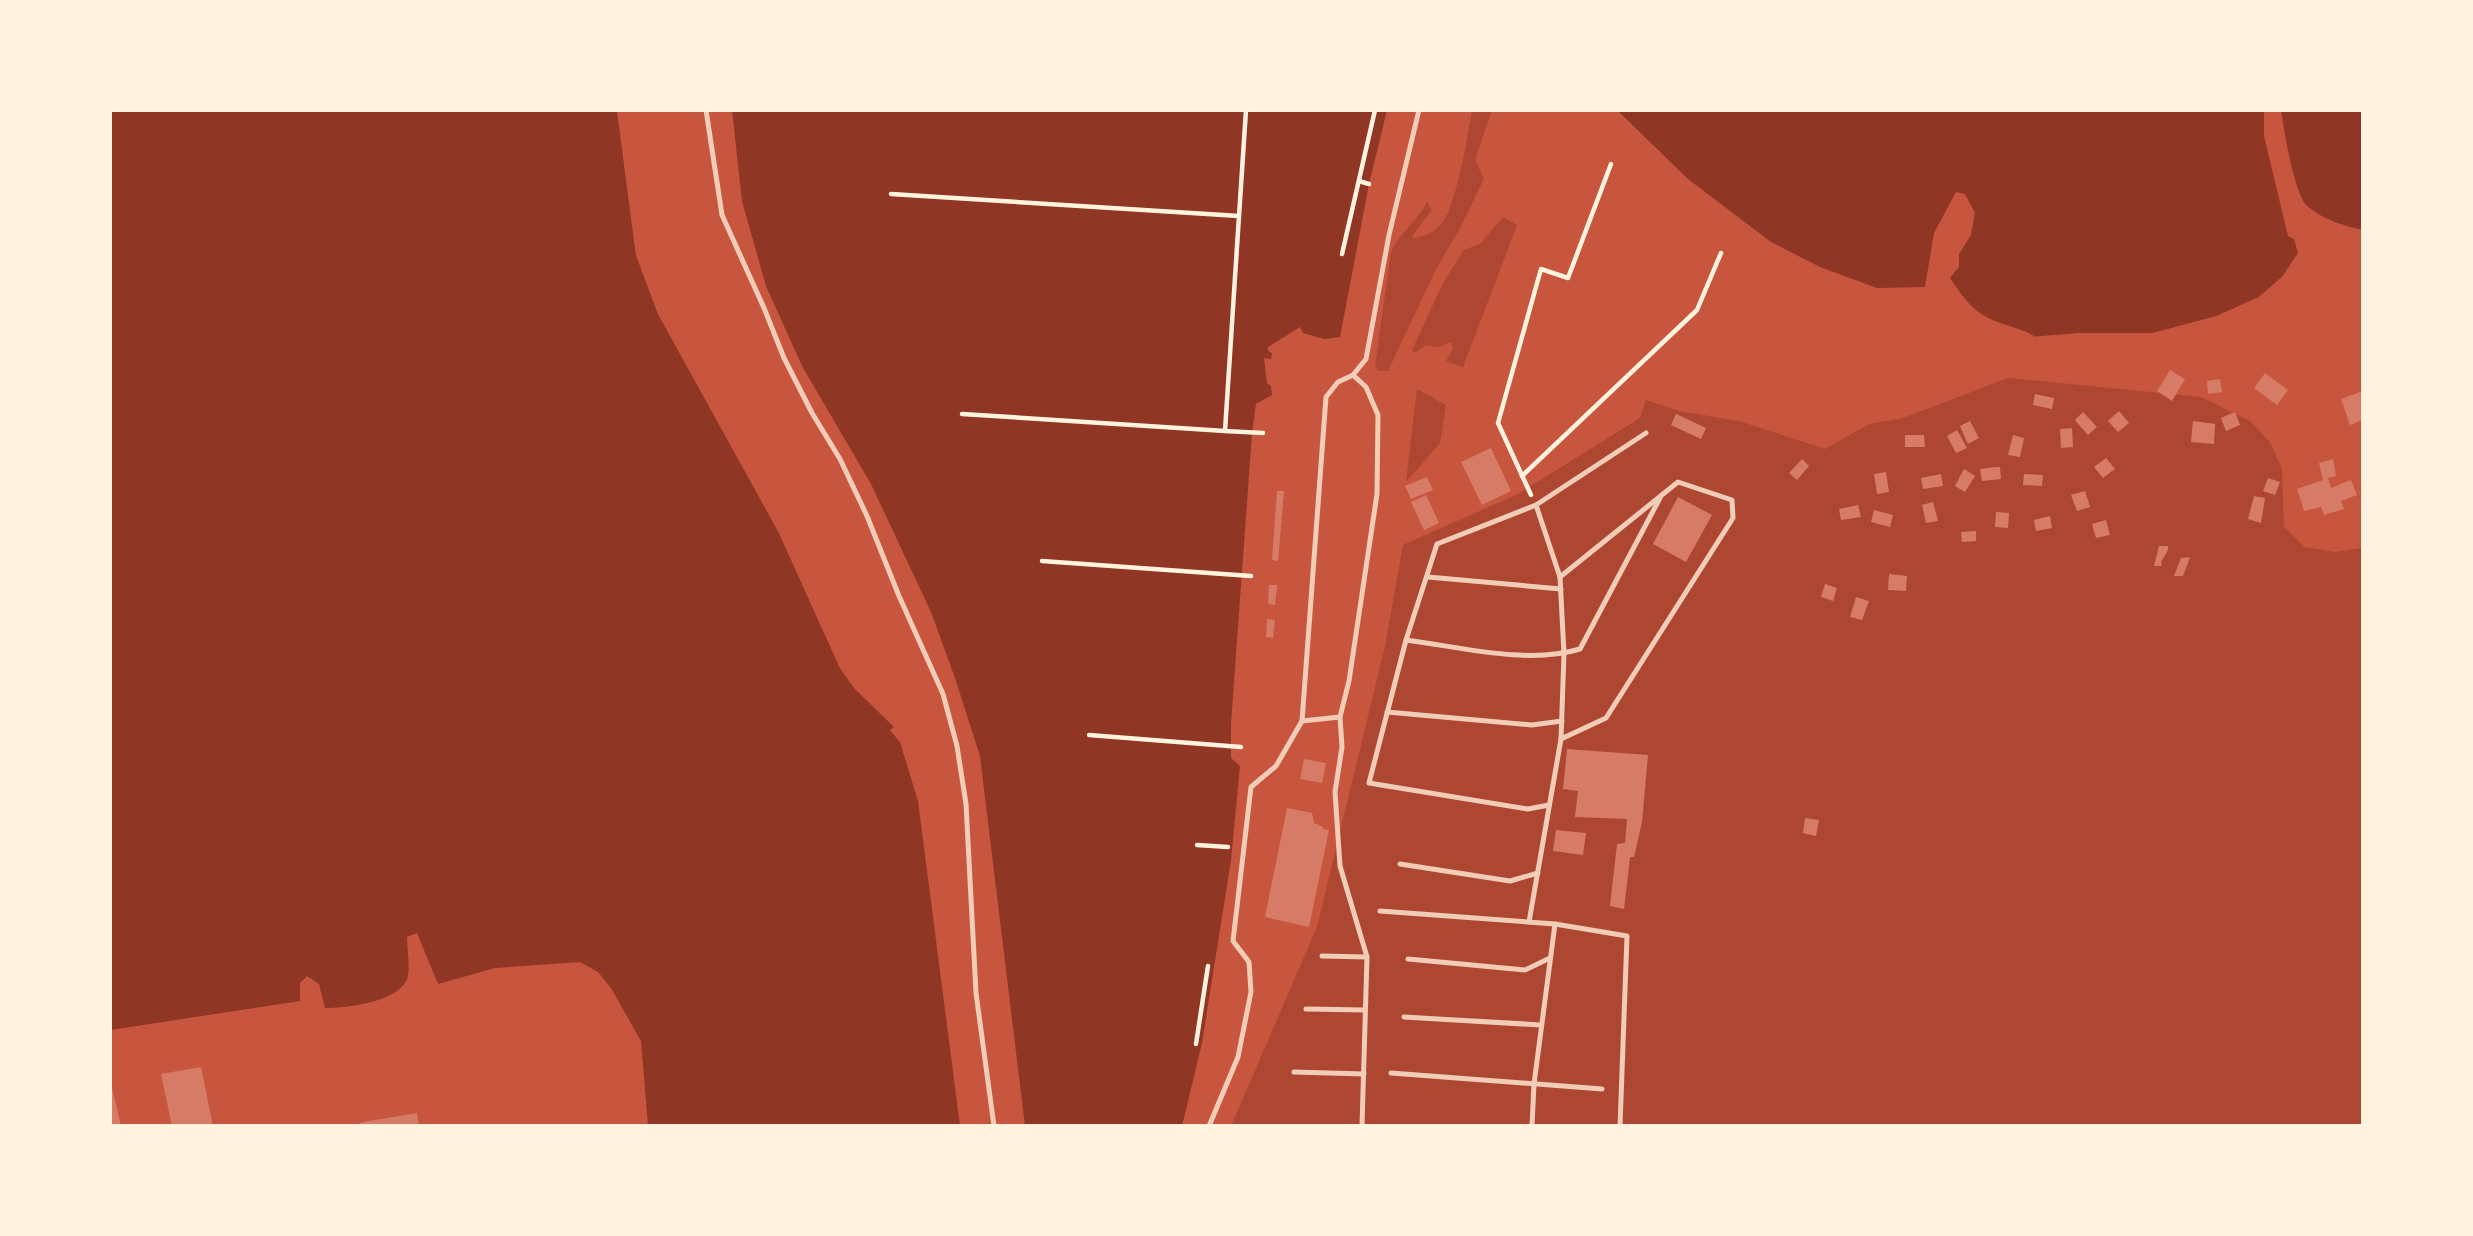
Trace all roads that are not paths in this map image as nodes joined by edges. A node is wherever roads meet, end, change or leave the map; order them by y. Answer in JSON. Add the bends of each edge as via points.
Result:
{"nodes":[{"id":1,"x":706,"y":110,"type":"edge"},
{"id":2,"x":1419,"y":110,"type":"edge"},
{"id":3,"x":1353,"y":375,"type":"junction"},
{"id":4,"x":1646,"y":433,"type":"dead end"},
{"id":5,"x":1662,"y":495,"type":"junction"},
{"id":6,"x":1536,"y":505,"type":"junction"},
{"id":7,"x":1427,"y":577,"type":"junction"},
{"id":8,"x":1560,"y":577,"type":"junction"},
{"id":9,"x":1561,"y":589,"type":"junction"},
{"id":10,"x":1406,"y":639,"type":"junction"},
{"id":11,"x":1564,"y":654,"type":"junction"},
{"id":12,"x":1387,"y":712,"type":"junction"},
{"id":13,"x":1340,"y":716,"type":"junction"},
{"id":14,"x":1301,"y":721,"type":"junction"},
{"id":15,"x":1562,"y":722,"type":"junction"},
{"id":16,"x":1561,"y":739,"type":"junction"},
{"id":17,"x":1549,"y":805,"type":"junction"},
{"id":18,"x":1400,"y":864,"type":"dead end"},
{"id":19,"x":1538,"y":873,"type":"junction"},
{"id":20,"x":1380,"y":911,"type":"dead end"},
{"id":21,"x":1529,"y":922,"type":"junction"},
{"id":22,"x":1555,"y":925,"type":"junction"},
{"id":23,"x":1322,"y":956,"type":"dead end"},
{"id":24,"x":1367,"y":957,"type":"junction"},
{"id":25,"x":1550,"y":958,"type":"junction"},
{"id":26,"x":1408,"y":959,"type":"dead end"},
{"id":27,"x":1306,"y":1009,"type":"dead end"},
{"id":28,"x":1365,"y":1010,"type":"junction"},
{"id":29,"x":1404,"y":1017,"type":"dead end"},
{"id":30,"x":1541,"y":1025,"type":"junction"},
{"id":31,"x":1294,"y":1072,"type":"dead end"},
{"id":32,"x":1391,"y":1073,"type":"dead end"},
{"id":33,"x":1363,"y":1074,"type":"junction"},
{"id":34,"x":1534,"y":1084,"type":"junction"},
{"id":35,"x":1602,"y":1089,"type":"dead end"},
{"id":36,"x":994,"y":1126,"type":"edge"},
{"id":37,"x":1209,"y":1126,"type":"edge"},
{"id":38,"x":1362,"y":1126,"type":"edge"},
{"id":39,"x":1532,"y":1126,"type":"edge"},
{"id":40,"x":1620,"y":1126,"type":"edge"}],
"edges":[{"from":1,"to":36,"type":"lane","via":[[722,215],[784,358],[867,516],[943,694],[966,804],[975,993]]},
{"from":2,"to":3,"type":"lane","via":[[1366,359]]},
{"from":3,"to":13,"type":"lane","via":[[1366,387],[1378,415],[1377,494]]},
{"from":3,"to":14,"type":"lane","via":[[1338,382],[1326,397]]},
{"from":4,"to":6,"type":"lane"},
{"from":5,"to":8,"type":"lane"},
{"from":5,"to":11,"type":"lane","via":[[1580,649]]},
{"from":5,"to":16,"type":"lane","via":[[1678,482],[1732,500],[1733,518],[1606,718]]},
{"from":6,"to":7,"type":"lane","via":[[1437,544]]},
{"from":6,"to":8,"type":"lane"},
{"from":7,"to":9,"type":"lane"},
{"from":7,"to":10,"type":"lane"},
{"from":8,"to":9,"type":"lane"},
{"from":9,"to":11,"type":"lane"},
{"from":10,"to":11,"type":"lane","via":[[1520,655]]},
{"from":10,"to":12,"type":"lane"},
{"from":11,"to":15,"type":"lane"},
{"from":12,"to":15,"type":"lane","via":[[1532,725]]},
{"from":12,"to":17,"type":"lane","via":[[1368,783],[1528,809]]},
{"from":13,"to":14,"type":"lane"},
{"from":13,"to":24,"type":"lane","via":[[1342,747],[1335,792],[1340,866]]},
{"from":14,"to":37,"type":"lane","via":[[1276,766],[1251,787],[1233,941],[1249,962],[1251,992],[1238,1057]]},
{"from":15,"to":16,"type":"lane"},
{"from":16,"to":17,"type":"lane"},
{"from":17,"to":19,"type":"lane"},
{"from":18,"to":19,"type":"lane","via":[[1510,881]]},
{"from":19,"to":21,"type":"lane"},
{"from":20,"to":21,"type":"lane"},
{"from":21,"to":22,"type":"lane"},
{"from":22,"to":25,"type":"lane"},
{"from":22,"to":40,"type":"lane","via":[[1628,936]]},
{"from":23,"to":24,"type":"lane"},
{"from":24,"to":28,"type":"lane"},
{"from":25,"to":26,"type":"lane","via":[[1525,970]]},
{"from":25,"to":30,"type":"lane"},
{"from":27,"to":28,"type":"lane"},
{"from":28,"to":33,"type":"lane"},
{"from":29,"to":30,"type":"lane"},
{"from":30,"to":34,"type":"lane"},
{"from":31,"to":33,"type":"lane"},
{"from":32,"to":34,"type":"lane"},
{"from":33,"to":38,"type":"lane"},
{"from":34,"to":35,"type":"lane"},
{"from":34,"to":39,"type":"lane"}]}
